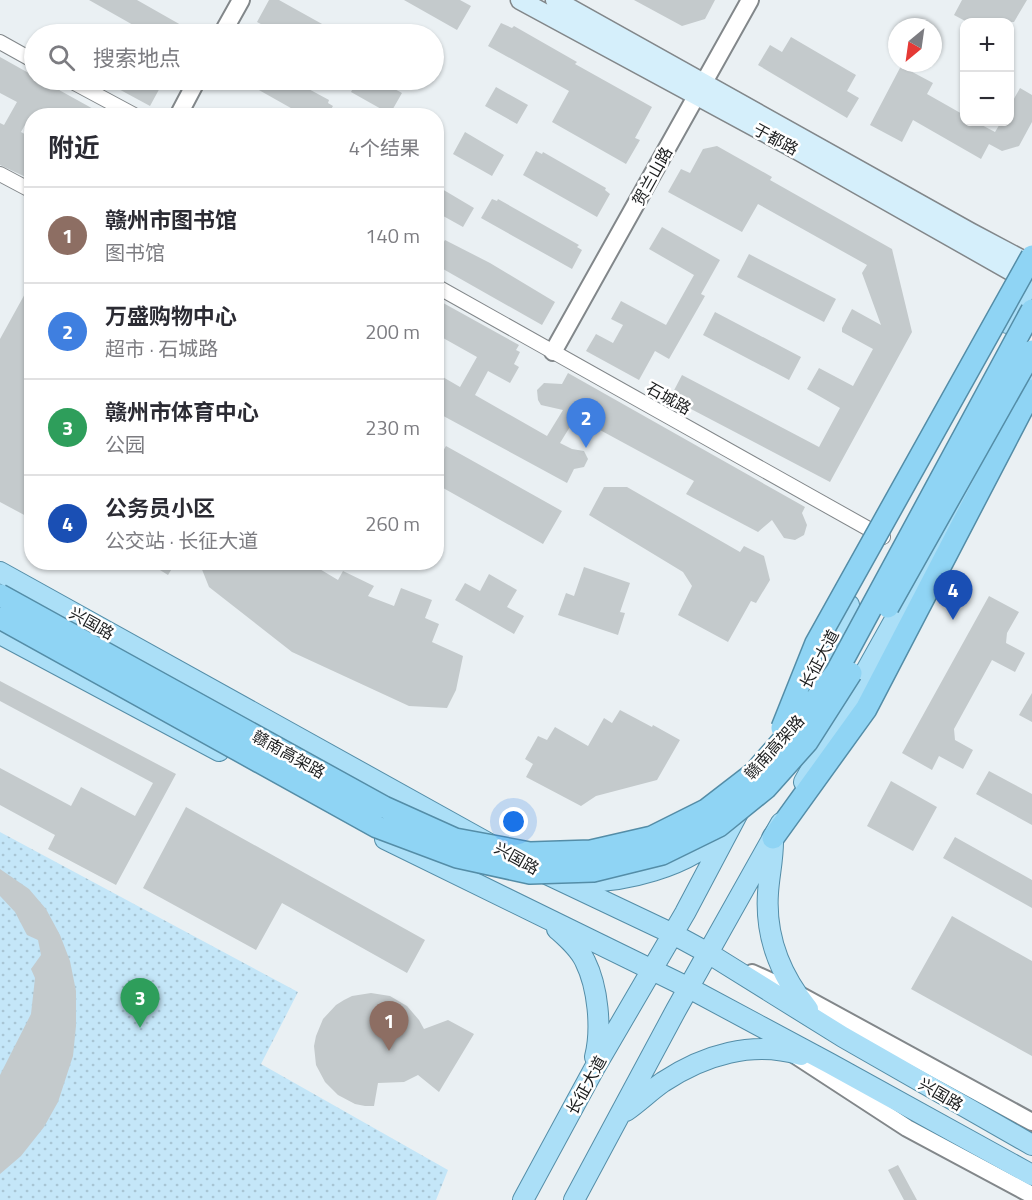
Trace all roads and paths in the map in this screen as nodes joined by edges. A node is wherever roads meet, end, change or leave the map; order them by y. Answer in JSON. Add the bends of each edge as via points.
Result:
{"nodes":[{"id":1,"x":241,"y":0,"type":"edge"},
{"id":2,"x":520,"y":0,"type":"edge"},
{"id":3,"x":555,"y":0,"type":"edge"},
{"id":4,"x":750,"y":0,"type":"edge"},
{"id":5,"x":228,"y":24,"type":"edge"},
{"id":6,"x":0,"y":42,"type":"edge"},
{"id":7,"x":24,"y":55,"type":"edge"},
{"id":8,"x":700,"y":89,"type":"junction"},
{"id":9,"x":88,"y":90,"type":"edge"},
{"id":10,"x":192,"y":90,"type":"edge"},
{"id":11,"x":121,"y":108,"type":"edge"},
{"id":12,"x":182,"y":108,"type":"edge"},
{"id":13,"x":0,"y":174,"type":"edge"},
{"id":14,"x":24,"y":187,"type":"edge"},
{"id":15,"x":1032,"y":256,"type":"edge"},
{"id":16,"x":1031,"y":277,"type":"edge"},
{"id":17,"x":444,"y":291,"type":"edge"},
{"id":18,"x":1032,"y":310,"type":"edge"},
{"id":19,"x":1032,"y":351,"type":"edge"},
{"id":20,"x":553,"y":352,"type":"junction"},
{"id":21,"x":1032,"y":373,"type":"edge"},
{"id":22,"x":1032,"y":390,"type":"edge"},
{"id":23,"x":885,"y":538,"type":"junction"},
{"id":24,"x":0,"y":572,"type":"edge"},
{"id":25,"x":0,"y":595,"type":"edge"},
{"id":26,"x":0,"y":618,"type":"edge"},
{"id":27,"x":0,"y":634,"type":"edge"},
{"id":28,"x":782,"y":728,"type":"junction"},
{"id":29,"x":734,"y":821,"type":"junction"},
{"id":30,"x":773,"y":838,"type":"junction"},
{"id":31,"x":556,"y":880,"type":"junction"},
{"id":32,"x":522,"y":906,"type":"junction"},
{"id":33,"x":673,"y":934,"type":"junction"},
{"id":34,"x":708,"y":953,"type":"junction"},
{"id":35,"x":652,"y":970,"type":"junction"},
{"id":36,"x":689,"y":988,"type":"junction"},
{"id":37,"x":794,"y":992,"type":"junction"},
{"id":38,"x":843,"y":1037,"type":"junction"},
{"id":39,"x":791,"y":1052,"type":"junction"},
{"id":40,"x":829,"y":1063,"type":"junction"},
{"id":41,"x":585,"y":1086,"type":"junction"},
{"id":42,"x":620,"y":1115,"type":"junction"},
{"id":43,"x":1032,"y":1122,"type":"edge"},
{"id":44,"x":1032,"y":1145,"type":"edge"},
{"id":45,"x":1032,"y":1175,"type":"edge"},
{"id":46,"x":1032,"y":1195,"type":"edge"},
{"id":47,"x":523,"y":1200,"type":"edge"},
{"id":48,"x":574,"y":1200,"type":"edge"}],
"edges":[{"from":1,"to":5,"type":"street"},
{"from":2,"to":8,"type":"main road","name":"于都路"},
{"from":3,"to":8,"type":"main road","name":"于都路"},
{"from":4,"to":8,"type":"street","name":"贺兰山路"},
{"from":6,"to":7,"type":"street"},
{"from":8,"to":16,"type":"main road","name":"于都路","via":[[797,150]]},
{"from":8,"to":20,"type":"street","name":"贺兰山路"},
{"from":9,"to":11,"type":"street"},
{"from":10,"to":12,"type":"street"},
{"from":13,"to":14,"type":"street"},
{"from":15,"to":28,"type":"highway","bridge":true,"via":[[816,643]]},
{"from":16,"to":23,"type":"main road","name":"长征大道"},
{"from":17,"to":20,"type":"street","name":"石城路"},
{"from":18,"to":25,"type":"highway","name":"赣南高架路","bridge":true,"via":[[837,671],[754,773],[706,810],[652,837],[591,851],[530,853],[455,838],[384,807]]},
{"from":19,"to":26,"type":"highway","name":"赣南高架路","bridge":true,"via":[[848,679],[807,742],[766,788],[718,826],[662,854],[593,871],[530,873],[457,857],[377,827]]},
{"from":20,"to":23,"type":"street","name":"石城路"},
{"from":21,"to":30,"type":"main road"},
{"from":22,"to":30,"type":"highway","via":[[866,709]]},
{"from":23,"to":28,"type":"main road","name":"长征大道"},
{"from":24,"to":31,"type":"main road","name":"兴国路"},
{"from":27,"to":32,"type":"main road","name":"兴国路","via":[[363,828]]},
{"from":28,"to":29,"type":"main road","name":"长征大道"},
{"from":29,"to":31,"type":"main road","via":[[708,844],[657,870],[597,881]]},
{"from":29,"to":33,"type":"main road","name":"长征大道"},
{"from":30,"to":34,"type":"main road"},
{"from":30,"to":37,"type":"main road","via":[[768,894],[770,928],[778,960]]},
{"from":31,"to":33,"type":"main road","name":"兴国路"},
{"from":32,"to":35,"type":"main road","name":"兴国路"},
{"from":32,"to":41,"type":"main road","via":[[563,934],[584,960],[590,975],[599,1029]]},
{"from":33,"to":34,"type":"main road","name":"兴国路"},
{"from":33,"to":35,"type":"main road","name":"长征大道"},
{"from":34,"to":36,"type":"main road"},
{"from":34,"to":37,"type":"street"},
{"from":34,"to":38,"type":"main road","name":"兴国路"},
{"from":35,"to":36,"type":"main road","name":"兴国路"},
{"from":35,"to":41,"type":"main road","name":"长征大道"},
{"from":36,"to":39,"type":"street"},
{"from":36,"to":40,"type":"main road","name":"兴国路"},
{"from":36,"to":42,"type":"main road"},
{"from":37,"to":38,"type":"main road","via":[[816,1019]]},
{"from":37,"to":43,"type":"street"},
{"from":38,"to":44,"type":"main road","name":"兴国路"},
{"from":39,"to":40,"type":"main road"},
{"from":39,"to":42,"type":"main road","via":[[734,1050],[679,1073]]},
{"from":39,"to":46,"type":"street","via":[[907,1128]]},
{"from":40,"to":45,"type":"main road","name":"兴国路"},
{"from":41,"to":47,"type":"main road","name":"长征大道"},
{"from":42,"to":48,"type":"main road"}]}
